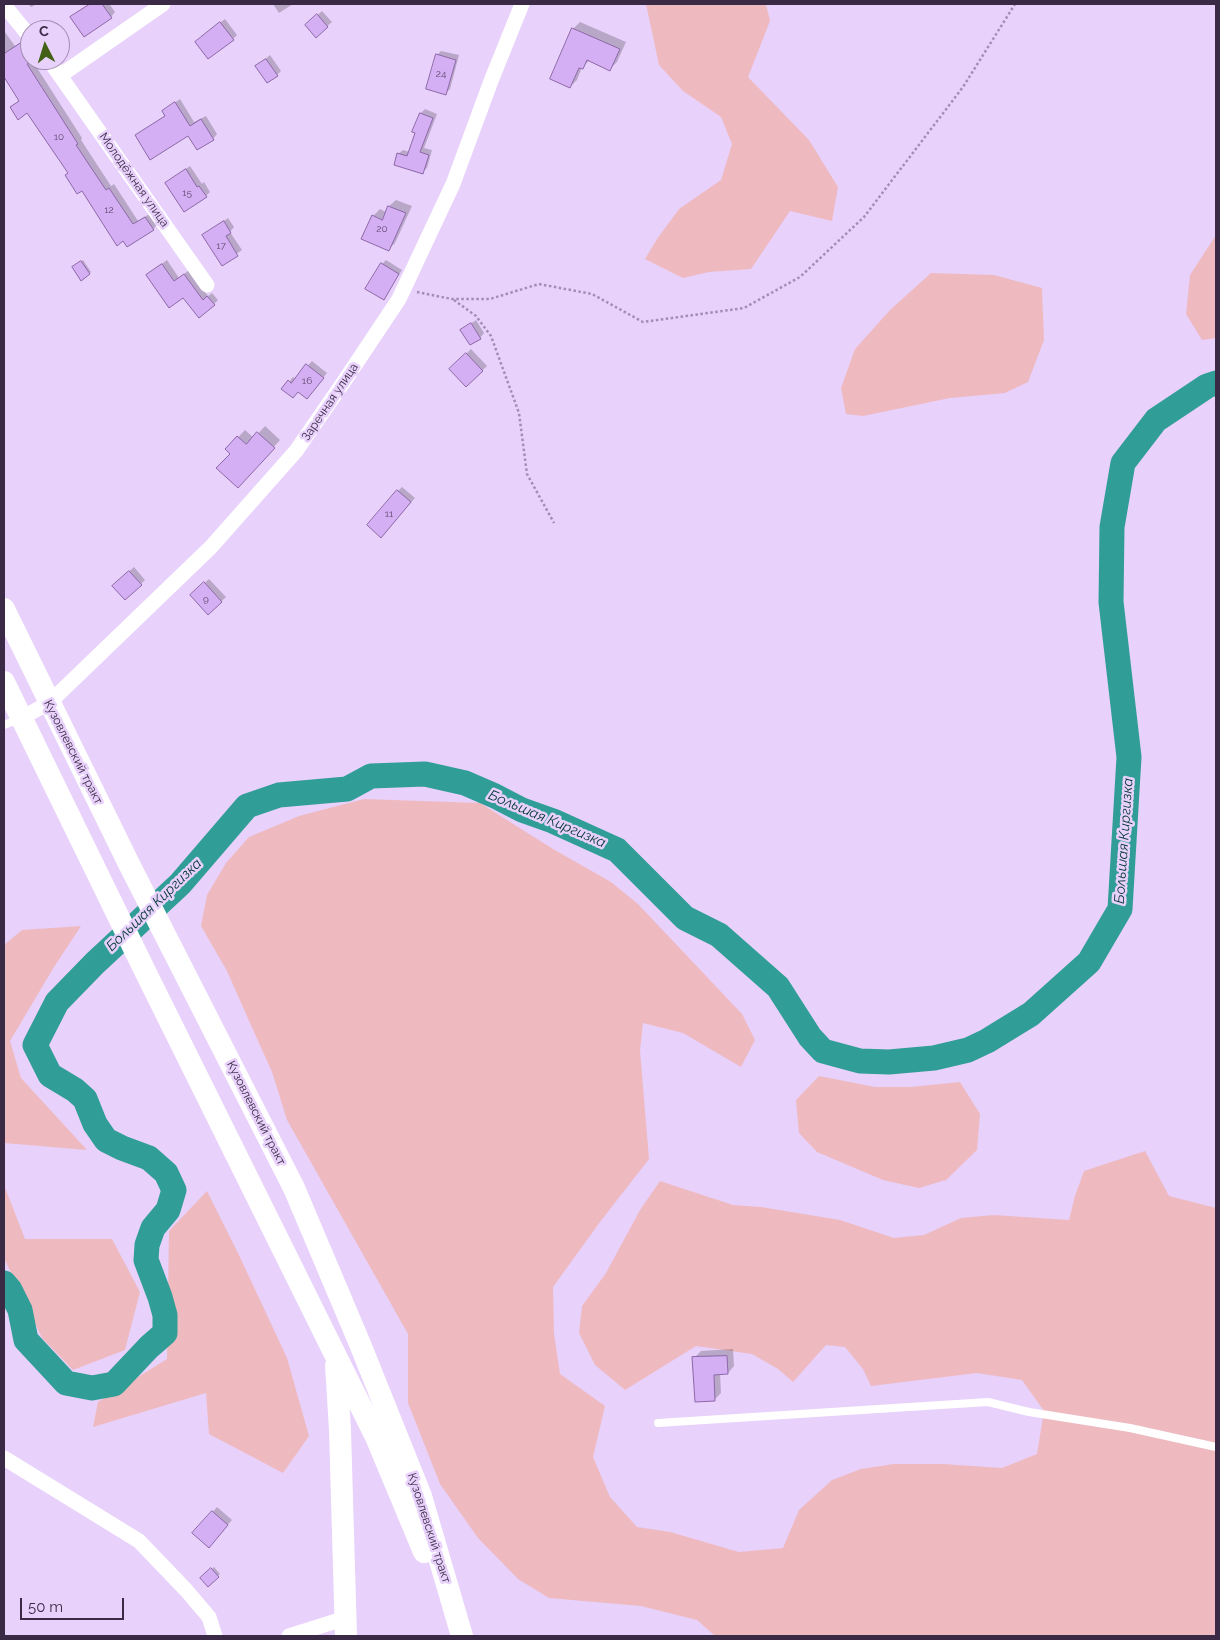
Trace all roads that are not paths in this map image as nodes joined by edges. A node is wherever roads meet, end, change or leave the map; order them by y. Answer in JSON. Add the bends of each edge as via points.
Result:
{"nodes":[{"id":1,"x":163,"y":4,"type":"edge"},
{"id":2,"x":522,"y":4,"type":"edge"},
{"id":3,"x":4,"y":5,"type":"edge"},
{"id":4,"x":20,"y":24,"type":"edge"},
{"id":5,"x":57,"y":70,"type":"edge"},
{"id":6,"x":61,"y":75,"type":"junction"},
{"id":7,"x":207,"y":285,"type":"dead end"},
{"id":8,"x":4,"y":609,"type":"edge"},
{"id":9,"x":4,"y":682,"type":"edge"},
{"id":10,"x":49,"y":703,"type":"junction"},
{"id":11,"x":13,"y":722,"type":"edge"},
{"id":12,"x":335,"y":1354,"type":"junction"},
{"id":13,"x":658,"y":1423,"type":"dead end"},
{"id":14,"x":1216,"y":1446,"type":"edge"},
{"id":15,"x":4,"y":1458,"type":"edge"},
{"id":16,"x":346,"y":1627,"type":"edge"},
{"id":17,"x":214,"y":1636,"type":"edge"},
{"id":18,"x":289,"y":1636,"type":"edge"},
{"id":19,"x":460,"y":1636,"type":"edge"}],
"edges":[{"from":1,"to":6,"type":"street"},
{"from":2,"to":10,"type":"street","name":"Заречная улица","via":[[454,184],[403,290],[346,380],[296,451],[211,546]]},
{"from":3,"to":4,"type":"street"},
{"from":5,"to":6,"type":"street","name":"Молодёжная улица"},
{"from":6,"to":7,"type":"street","name":"Молодёжная улица"},
{"from":8,"to":10,"type":"main road","name":"Кузовлевский тракт"},
{"from":9,"to":11,"type":"main road","name":"Кузовлевский тракт"},
{"from":10,"to":11,"type":"street","name":"Заречная улица"},
{"from":10,"to":19,"type":"main road","name":"Кузовлевский тракт","via":[[294,1188],[421,1496]]},
{"from":11,"to":12,"type":"main road","name":"Кузовлевский тракт","via":[[102,884]]},
{"from":12,"to":16,"type":"main road","name":"Кузовлевский тракт"},
{"from":12,"to":19,"type":"main road","name":"Кузовлевский тракт","via":[[376,1437]]},
{"from":13,"to":14,"type":"lane","via":[[988,1402]]},
{"from":15,"to":17,"type":"street","via":[[139,1541],[209,1617]]},
{"from":16,"to":18,"type":"street"}]}
